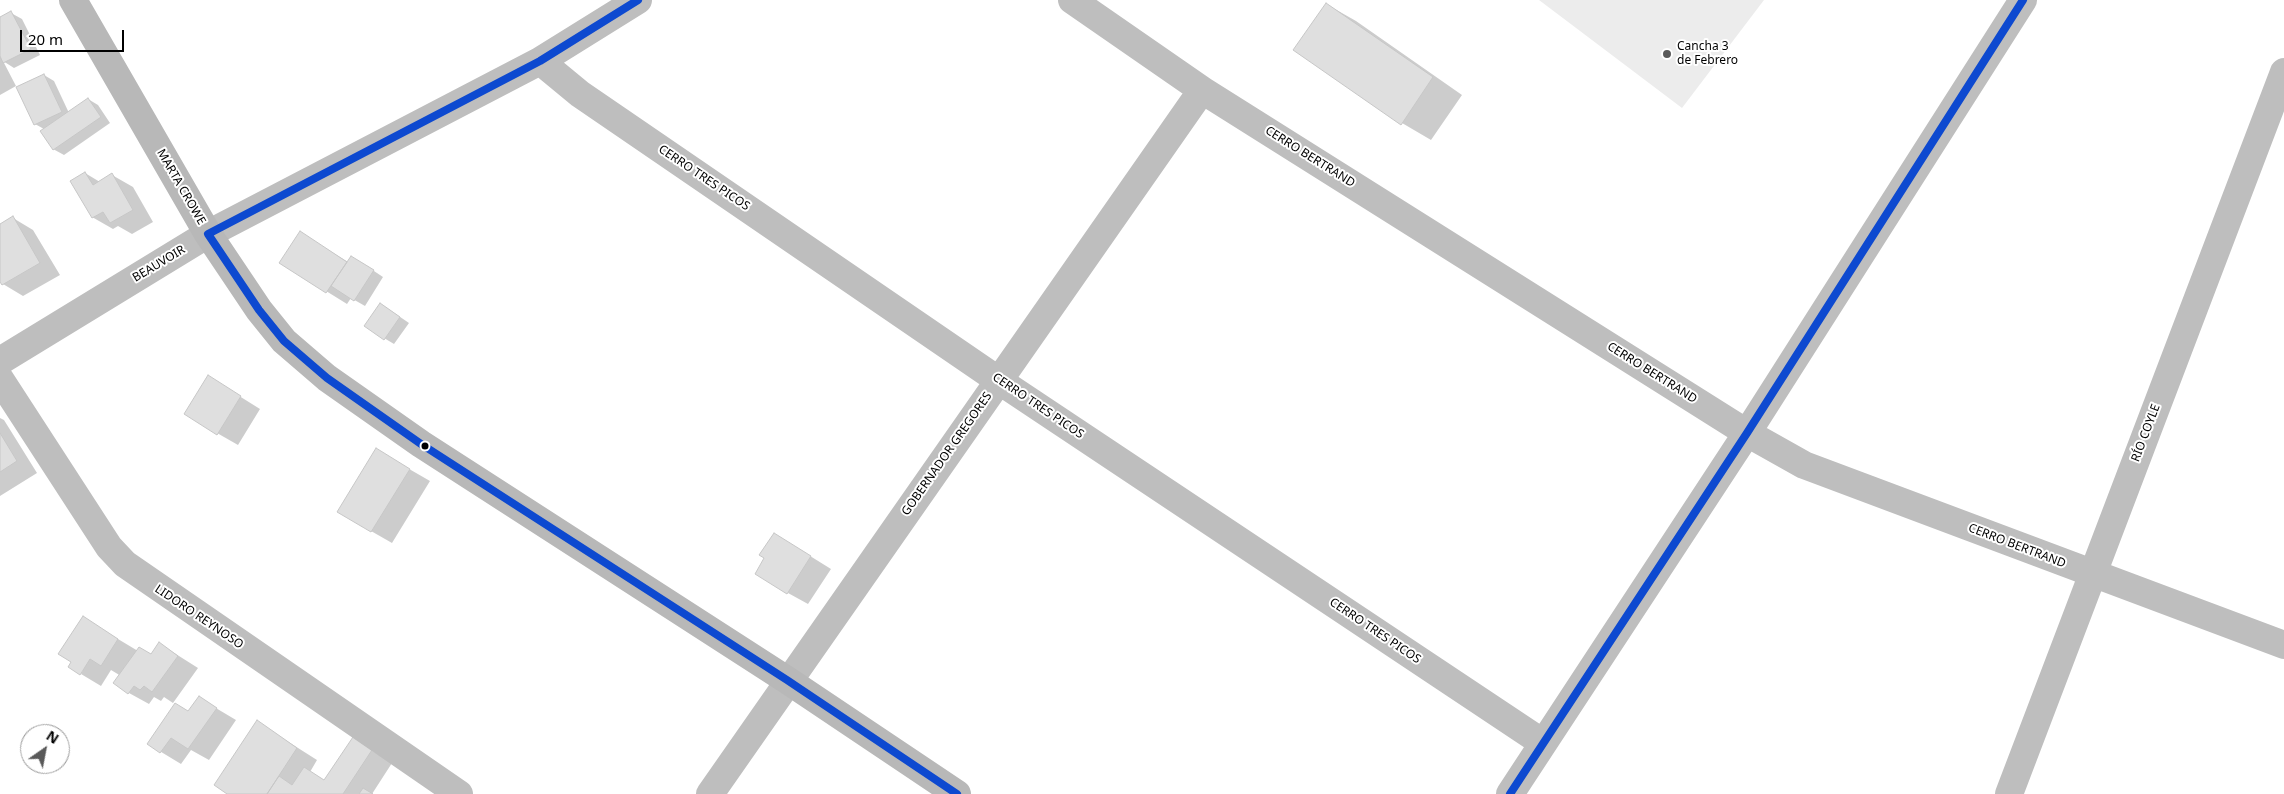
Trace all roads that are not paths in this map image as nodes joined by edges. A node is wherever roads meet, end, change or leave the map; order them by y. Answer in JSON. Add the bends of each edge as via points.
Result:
{"nodes":[{"id":1,"x":73,"y":0,"type":"edge"},
{"id":2,"x":638,"y":0,"type":"edge"},
{"id":3,"x":1072,"y":0,"type":"edge"},
{"id":4,"x":2023,"y":0,"type":"edge"},
{"id":5,"x":540,"y":61,"type":"junction"},
{"id":6,"x":2284,"y":72,"type":"edge"},
{"id":7,"x":1202,"y":90,"type":"junction"},
{"id":8,"x":208,"y":234,"type":"junction"},
{"id":9,"x":0,"y":361,"type":"edge"},
{"id":10,"x":0,"y":379,"type":"edge"},
{"id":11,"x":998,"y":380,"type":"junction"},
{"id":12,"x":1747,"y":433,"type":"junction"},
{"id":13,"x":2092,"y":575,"type":"junction"},
{"id":14,"x":2284,"y":645,"type":"edge"},
{"id":15,"x":787,"y":680,"type":"junction"},
{"id":16,"x":1543,"y":743,"type":"junction"},
{"id":17,"x":459,"y":794,"type":"edge"},
{"id":18,"x":710,"y":794,"type":"edge"},
{"id":19,"x":957,"y":794,"type":"edge"},
{"id":20,"x":1510,"y":794,"type":"edge"},
{"id":21,"x":2009,"y":794,"type":"edge"}],
"edges":[{"from":1,"to":8,"type":"street","name":"MARTA CROWE"},
{"from":2,"to":5,"type":"street","name":"BEAUVOIR"},
{"from":3,"to":7,"type":"street","name":"CERRO BERTRAND"},
{"from":4,"to":12,"type":"street"},
{"from":5,"to":8,"type":"street","name":"BEAUVOIR"},
{"from":5,"to":11,"type":"street","name":"CERRO TRES PICOS","via":[[580,94]]},
{"from":6,"to":13,"type":"street","name":"RÍO COYLE"},
{"from":7,"to":11,"type":"street","name":"GOBERNADOR GREGORES"},
{"from":7,"to":12,"type":"street","name":"CERRO BERTRAND"},
{"from":8,"to":9,"type":"street","name":"BEAUVOIR"},
{"from":8,"to":15,"type":"street","name":"MARTA CROWE","via":[[284,342],[327,378],[421,444]]},
{"from":10,"to":17,"type":"street","name":"LIDORO REYNOSO","via":[[108,547],[125,564]]},
{"from":11,"to":15,"type":"street","name":"GOBERNADOR GREGORES"},
{"from":11,"to":16,"type":"street","name":"CERRO TRES PICOS"},
{"from":12,"to":13,"type":"street","name":"CERRO BERTRAND","via":[[1804,465]]},
{"from":12,"to":16,"type":"street"},
{"from":13,"to":14,"type":"street","name":"CERRO BERTRAND"},
{"from":13,"to":21,"type":"street","name":"RÍO COYLE"},
{"from":15,"to":18,"type":"street","name":"GOBERNADOR GREGORES"},
{"from":15,"to":19,"type":"street","name":"MARTA CROWE"},
{"from":16,"to":20,"type":"street"}]}
